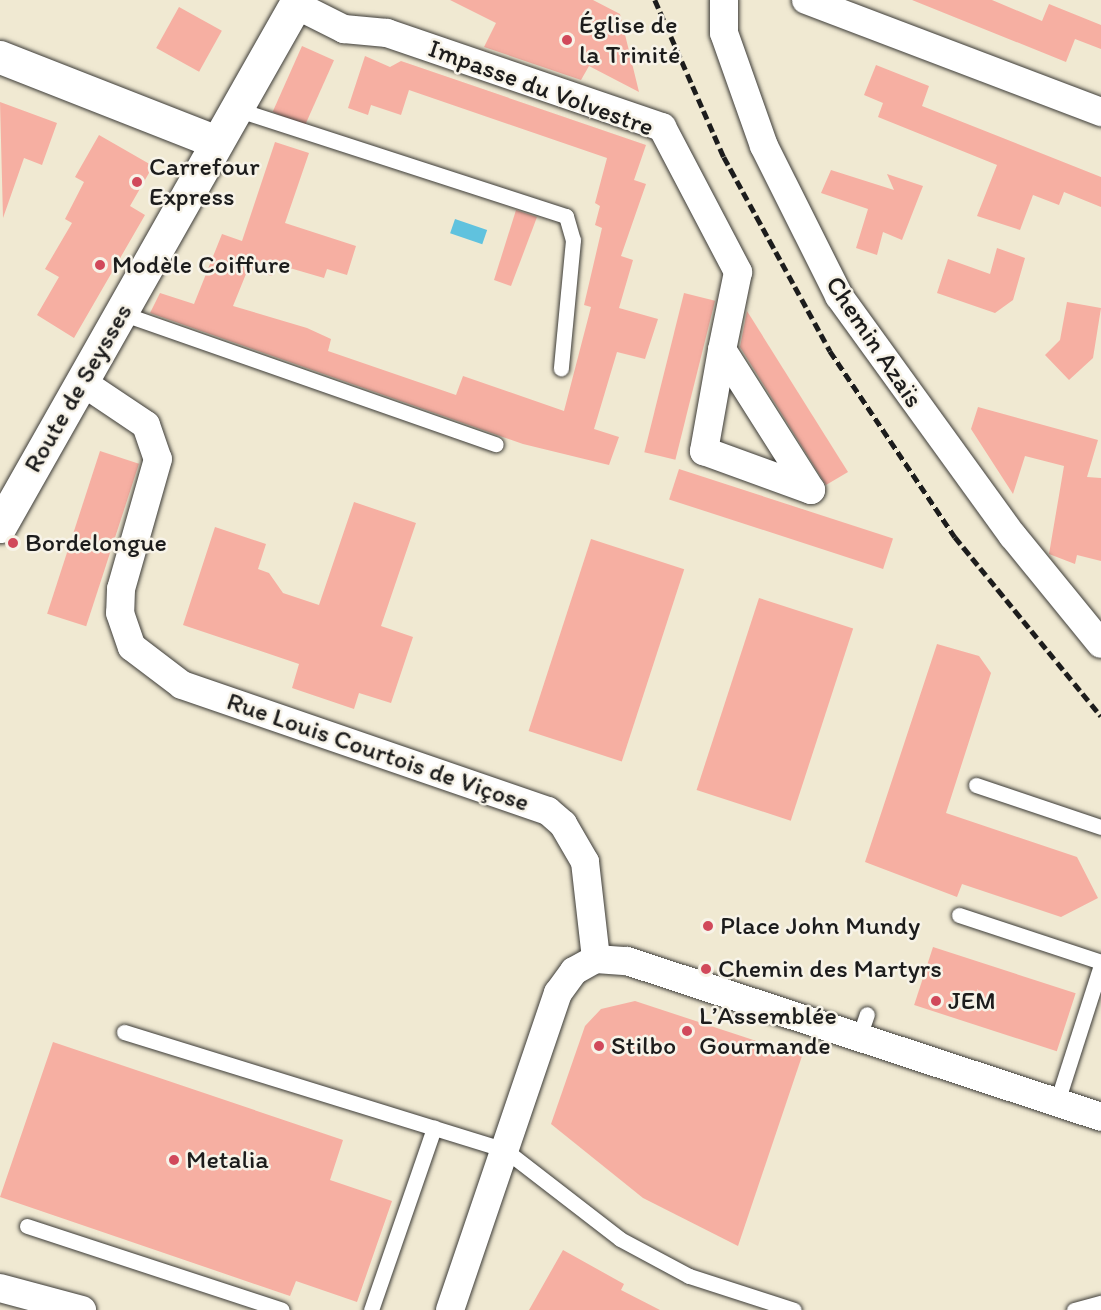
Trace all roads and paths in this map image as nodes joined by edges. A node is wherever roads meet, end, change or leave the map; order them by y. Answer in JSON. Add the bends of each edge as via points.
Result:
{"nodes":[{"id":1,"x":724,"y":0,"type":"edge"},
{"id":2,"x":806,"y":0,"type":"edge"},
{"id":3,"x":297,"y":2,"type":"edge"},
{"id":4,"x":0,"y":57,"type":"edge"},
{"id":5,"x":236,"y":109,"type":"junction"},
{"id":6,"x":1101,"y":112,"type":"edge"},
{"id":7,"x":217,"y":142,"type":"junction"},
{"id":8,"x":121,"y":313,"type":"junction"},
{"id":9,"x":723,"y":350,"type":"junction"},
{"id":10,"x":561,"y":368,"type":"dead end"},
{"id":11,"x":82,"y":382,"type":"junction"},
{"id":12,"x":496,"y":444,"type":"dead end"},
{"id":13,"x":0,"y":526,"type":"edge"},
{"id":14,"x":1101,"y":644,"type":"edge"},
{"id":15,"x":976,"y":785,"type":"dead end"},
{"id":16,"x":1101,"y":827,"type":"edge"},
{"id":17,"x":959,"y":915,"type":"dead end"},
{"id":18,"x":596,"y":959,"type":"junction"},
{"id":19,"x":1101,"y":963,"type":"edge"},
{"id":20,"x":124,"y":1032,"type":"dead end"},
{"id":21,"x":1057,"y":1102,"type":"junction"},
{"id":22,"x":1101,"y":1117,"type":"edge"},
{"id":23,"x":434,"y":1128,"type":"junction"},
{"id":24,"x":505,"y":1150,"type":"junction"},
{"id":25,"x":27,"y":1226,"type":"dead end"},
{"id":26,"x":0,"y":1288,"type":"edge"},
{"id":27,"x":1101,"y":1303,"type":"edge"},
{"id":28,"x":82,"y":1310,"type":"edge"},
{"id":29,"x":282,"y":1310,"type":"edge"},
{"id":30,"x":371,"y":1310,"type":"edge"},
{"id":31,"x":450,"y":1310,"type":"edge"},
{"id":32,"x":794,"y":1310,"type":"edge"},
{"id":33,"x":1074,"y":1310,"type":"edge"}],
"edges":[{"from":1,"to":14,"type":"street","name":"Chemin Azaïs","via":[[724,33],[764,146],[839,296],[1013,536]]},
{"from":2,"to":6,"type":"street"},
{"from":3,"to":5,"type":"main road","name":"Route de Seysses"},
{"from":3,"to":9,"type":"street","name":"Impasse du Volvestre","via":[[344,29],[387,33],[662,127],[738,272]]},
{"from":4,"to":7,"type":"main road"},
{"from":5,"to":7,"type":"main road","name":"Route de Seysses"},
{"from":5,"to":10,"type":"lane","via":[[566,216],[573,240]]},
{"from":7,"to":8,"type":"main road","name":"Route de Seysses"},
{"from":8,"to":11,"type":"main road","name":"Route de Seysses"},
{"from":8,"to":12,"type":"lane"},
{"from":9,"to":9,"type":"street","name":"Impasse du Volvestre","via":[[704,451],[811,490],[735,370]]},
{"from":11,"to":13,"type":"main road","name":"Route de Seysses"},
{"from":11,"to":18,"type":"street","name":"Rue Louis Courtois de Viçose","via":[[139,418],[158,459],[121,589],[120,613],[132,647],[182,685],[548,811],[563,824],[585,862]]},
{"from":15,"to":16,"type":"lane"},
{"from":17,"to":19,"type":"lane"},
{"from":18,"to":21,"type":"street","via":[[627,961],[863,1025]]},
{"from":18,"to":24,"type":"street","via":[[574,971],[558,993]]},
{"from":19,"to":21,"type":"lane"},
{"from":20,"to":23,"type":"lane"},
{"from":21,"to":22,"type":"street"},
{"from":23,"to":24,"type":"lane"},
{"from":23,"to":30,"type":"lane"},
{"from":24,"to":31,"type":"street"},
{"from":24,"to":32,"type":"lane","via":[[620,1239],[689,1276]]},
{"from":25,"to":29,"type":"lane"},
{"from":26,"to":28,"type":"street"},
{"from":27,"to":33,"type":"lane"}]}
